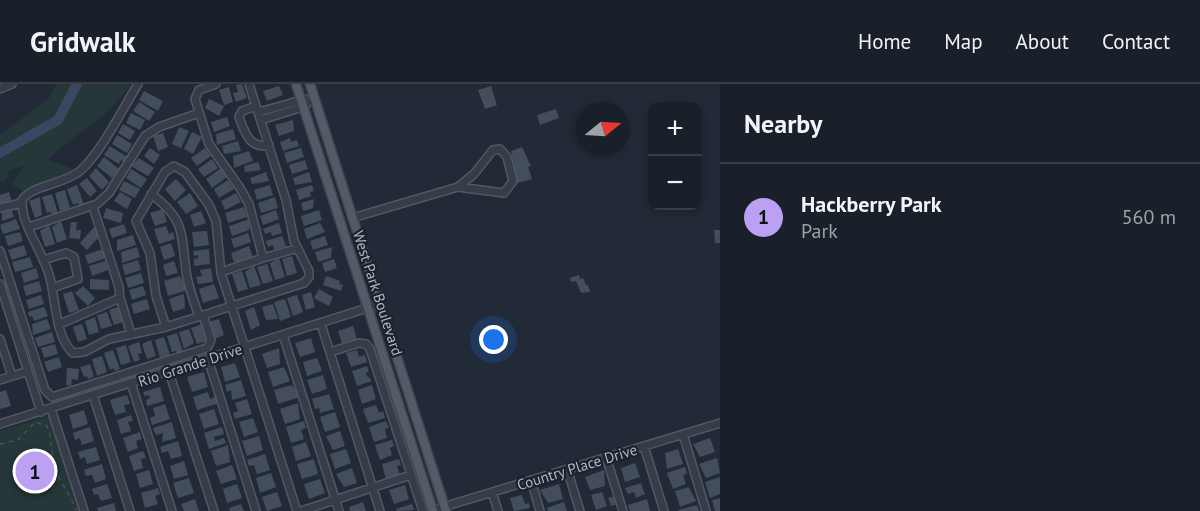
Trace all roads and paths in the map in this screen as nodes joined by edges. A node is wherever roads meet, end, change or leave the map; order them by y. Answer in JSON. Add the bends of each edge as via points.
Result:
{"nodes":[{"id":1,"x":12,"y":84,"type":"edge"},
{"id":2,"x":138,"y":84,"type":"edge"},
{"id":3,"x":216,"y":84,"type":"edge"},
{"id":4,"x":249,"y":84,"type":"edge"},
{"id":5,"x":296,"y":84,"type":"edge"},
{"id":6,"x":310,"y":84,"type":"edge"},
{"id":7,"x":0,"y":89,"type":"edge"},
{"id":8,"x":314,"y":99,"type":"junction"},
{"id":9,"x":302,"y":103,"type":"junction"},
{"id":10,"x":257,"y":109,"type":"junction"},
{"id":11,"x":199,"y":113,"type":"junction"},
{"id":12,"x":261,"y":120,"type":"junction"},
{"id":13,"x":269,"y":145,"type":"junction"},
{"id":14,"x":458,"y":187,"type":"junction"},
{"id":15,"x":151,"y":194,"type":"junction"},
{"id":16,"x":22,"y":200,"type":"junction"},
{"id":17,"x":93,"y":207,"type":"junction"},
{"id":18,"x":0,"y":208,"type":"edge"},
{"id":19,"x":352,"y":218,"type":"junction"},
{"id":20,"x":340,"y":221,"type":"junction"},
{"id":21,"x":29,"y":228,"type":"junction"},
{"id":22,"x":298,"y":248,"type":"junction"},
{"id":23,"x":0,"y":251,"type":"edge"},
{"id":24,"x":263,"y":258,"type":"junction"},
{"id":25,"x":43,"y":260,"type":"junction"},
{"id":26,"x":221,"y":272,"type":"junction"},
{"id":27,"x":0,"y":284,"type":"edge"},
{"id":28,"x":52,"y":288,"type":"junction"},
{"id":29,"x":120,"y":298,"type":"junction"},
{"id":30,"x":380,"y":304,"type":"junction"},
{"id":31,"x":231,"y":306,"type":"junction"},
{"id":32,"x":368,"y":308,"type":"junction"},
{"id":33,"x":201,"y":316,"type":"junction"},
{"id":34,"x":60,"y":324,"type":"junction"},
{"id":35,"x":321,"y":324,"type":"junction"},
{"id":36,"x":166,"y":327,"type":"junction"},
{"id":37,"x":131,"y":334,"type":"junction"},
{"id":38,"x":283,"y":335,"type":"junction"},
{"id":39,"x":0,"y":339,"type":"edge"},
{"id":40,"x":244,"y":347,"type":"junction"},
{"id":41,"x":330,"y":352,"type":"junction"},
{"id":42,"x":208,"y":359,"type":"junction"},
{"id":43,"x":28,"y":371,"type":"junction"},
{"id":44,"x":169,"y":372,"type":"junction"},
{"id":45,"x":12,"y":376,"type":"junction"},
{"id":46,"x":0,"y":380,"type":"edge"},
{"id":47,"x":131,"y":383,"type":"junction"},
{"id":48,"x":93,"y":395,"type":"junction"},
{"id":49,"x":51,"y":409,"type":"junction"},
{"id":50,"x":41,"y":412,"type":"junction"},
{"id":51,"x":0,"y":424,"type":"edge"},
{"id":52,"x":720,"y":424,"type":"edge"},
{"id":53,"x":683,"y":434,"type":"junction"},
{"id":54,"x":0,"y":444,"type":"edge"},
{"id":55,"x":644,"y":446,"type":"junction"},
{"id":56,"x":606,"y":458,"type":"junction"},
{"id":57,"x":567,"y":470,"type":"junction"},
{"id":58,"x":411,"y":475,"type":"junction"},
{"id":59,"x":531,"y":480,"type":"junction"},
{"id":60,"x":373,"y":488,"type":"junction"},
{"id":61,"x":492,"y":492,"type":"junction"},
{"id":62,"x":336,"y":500,"type":"junction"},
{"id":63,"x":445,"y":509,"type":"edge"},
{"id":64,"x":77,"y":511,"type":"edge"},
{"id":65,"x":84,"y":511,"type":"edge"},
{"id":66,"x":130,"y":511,"type":"edge"},
{"id":67,"x":172,"y":511,"type":"edge"},
{"id":68,"x":214,"y":511,"type":"edge"},
{"id":69,"x":256,"y":511,"type":"edge"},
{"id":70,"x":299,"y":511,"type":"edge"},
{"id":71,"x":339,"y":511,"type":"edge"},
{"id":72,"x":380,"y":511,"type":"edge"},
{"id":73,"x":423,"y":511,"type":"edge"},
{"id":74,"x":433,"y":511,"type":"edge"},
{"id":75,"x":498,"y":511,"type":"edge"},
{"id":76,"x":540,"y":511,"type":"edge"},
{"id":77,"x":580,"y":511,"type":"edge"},
{"id":78,"x":623,"y":511,"type":"edge"},
{"id":79,"x":664,"y":511,"type":"edge"},
{"id":80,"x":706,"y":511,"type":"edge"}],
"edges":[{"from":1,"to":7,"type":"street"},
{"from":2,"to":16,"type":"street","via":[[81,171]]},
{"from":3,"to":11,"type":"street","via":[[195,94]]},
{"from":4,"to":10,"type":"street"},
{"from":5,"to":9,"type":"main road","name":"West Park Boulevard"},
{"from":6,"to":8,"type":"main road","name":"West Park Boulevard"},
{"from":8,"to":9,"type":"street"},
{"from":8,"to":19,"type":"main road","name":"West Park Boulevard"},
{"from":9,"to":10,"type":"street"},
{"from":9,"to":12,"type":"street"},
{"from":9,"to":20,"type":"main road","name":"West Park Boulevard"},
{"from":10,"to":12,"type":"street"},
{"from":10,"to":13,"type":"street","via":[[242,111],[239,117],[249,139]]},
{"from":11,"to":17,"type":"street","via":[[145,136],[109,193]]},
{"from":11,"to":24,"type":"street","via":[[209,144],[249,204]]},
{"from":12,"to":13,"type":"street"},
{"from":13,"to":22,"type":"street"},
{"from":14,"to":14,"type":"street","via":[[498,194],[508,191],[513,181],[505,154],[497,148],[493,150]]},
{"from":14,"to":19,"type":"street"},
{"from":15,"to":26,"type":"street","via":[[167,169],[177,166],[185,172],[216,221]]},
{"from":15,"to":33,"type":"street","via":[[170,209],[179,223],[189,284]]},
{"from":15,"to":36,"type":"street","via":[[136,218],[150,253],[156,296]]},
{"from":16,"to":18,"type":"street"},
{"from":16,"to":21,"type":"street"},
{"from":17,"to":21,"type":"street"},
{"from":17,"to":29,"type":"street"},
{"from":19,"to":20,"type":"main road"},
{"from":19,"to":30,"type":"main road","name":"West Park Boulevard"},
{"from":20,"to":32,"type":"main road","name":"West Park Boulevard"},
{"from":21,"to":25,"type":"street"},
{"from":22,"to":24,"type":"street"},
{"from":22,"to":31,"type":"street","via":[[309,271],[307,280]]},
{"from":23,"to":33,"type":"street","via":[[45,390],[52,397],[207,348],[211,340]]},
{"from":24,"to":26,"type":"street"},
{"from":25,"to":28,"type":"street"},
{"from":25,"to":28,"type":"street","via":[[66,253],[74,257],[78,279]]},
{"from":26,"to":31,"type":"street"},
{"from":27,"to":43,"type":"street"},
{"from":28,"to":34,"type":"street"},
{"from":29,"to":34,"type":"street"},
{"from":29,"to":37,"type":"street"},
{"from":30,"to":32,"type":"street","name":"Rio Grande Drive"},
{"from":30,"to":63,"type":"main road","name":"West Park Boulevard"},
{"from":31,"to":33,"type":"street"},
{"from":31,"to":40,"type":"street"},
{"from":32,"to":35,"type":"street","name":"Rio Grande Drive"},
{"from":32,"to":74,"type":"main road","name":"West Park Boulevard"},
{"from":33,"to":36,"type":"street"},
{"from":34,"to":37,"type":"street","via":[[68,347],[78,353]]},
{"from":35,"to":38,"type":"street","name":"Rio Grande Drive"},
{"from":35,"to":41,"type":"street"},
{"from":36,"to":37,"type":"street"},
{"from":38,"to":40,"type":"street","name":"Rio Grande Drive"},
{"from":38,"to":62,"type":"street"},
{"from":39,"to":45,"type":"street"},
{"from":40,"to":42,"type":"street","name":"Rio Grande Drive"},
{"from":40,"to":70,"type":"street"},
{"from":41,"to":58,"type":"street","via":[[359,343],[370,349]]},
{"from":41,"to":60,"type":"street"},
{"from":42,"to":44,"type":"street","name":"Rio Grande Drive"},
{"from":42,"to":69,"type":"street"},
{"from":43,"to":45,"type":"street"},
{"from":43,"to":50,"type":"street"},
{"from":44,"to":47,"type":"street","name":"Rio Grande Drive"},
{"from":44,"to":68,"type":"street"},
{"from":45,"to":46,"type":"street"},
{"from":47,"to":48,"type":"street","name":"Rio Grande Drive"},
{"from":47,"to":67,"type":"street"},
{"from":48,"to":49,"type":"street","name":"Rio Grande Drive"},
{"from":48,"to":66,"type":"street"},
{"from":49,"to":50,"type":"street","name":"Rio Grande Drive"},
{"from":49,"to":65,"type":"street"},
{"from":50,"to":51,"type":"street","name":"Rio Grande Drive"},
{"from":52,"to":53,"type":"street","name":"Country Place Drive"},
{"from":53,"to":55,"type":"street","name":"Country Place Drive"},
{"from":53,"to":80,"type":"street"},
{"from":54,"to":64,"type":"path","via":[[18,440],[35,422],[46,425],[55,470]]},
{"from":55,"to":56,"type":"street","name":"Country Place Drive"},
{"from":55,"to":79,"type":"street"},
{"from":56,"to":57,"type":"street","name":"Country Place Drive"},
{"from":56,"to":78,"type":"street"},
{"from":57,"to":59,"type":"street","name":"Country Place Drive"},
{"from":57,"to":77,"type":"street"},
{"from":58,"to":60,"type":"street"},
{"from":58,"to":73,"type":"street"},
{"from":59,"to":61,"type":"street","name":"Country Place Drive"},
{"from":59,"to":76,"type":"street"},
{"from":60,"to":62,"type":"street"},
{"from":60,"to":72,"type":"street"},
{"from":61,"to":63,"type":"street","name":"Country Place Drive"},
{"from":61,"to":75,"type":"street"},
{"from":62,"to":70,"type":"street"},
{"from":62,"to":71,"type":"street"},
{"from":63,"to":74,"type":"street","name":"Country Place Drive"}]}
